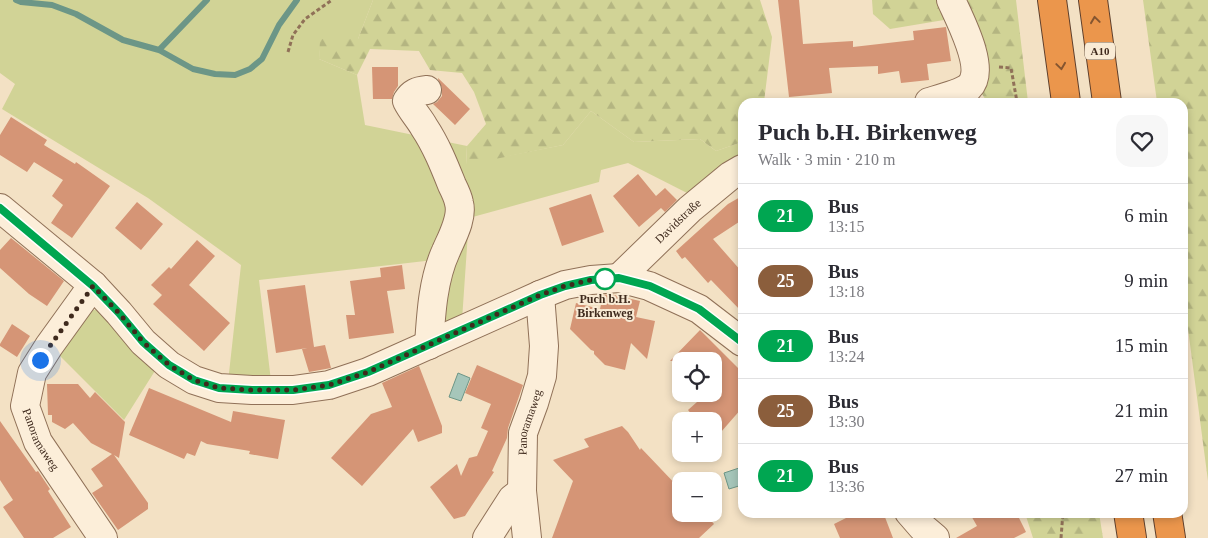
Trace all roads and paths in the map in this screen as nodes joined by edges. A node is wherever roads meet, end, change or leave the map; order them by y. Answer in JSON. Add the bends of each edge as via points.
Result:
{"nodes":[{"id":1,"x":332,"y":0,"type":"edge"},
{"id":2,"x":951,"y":0,"type":"edge"},
{"id":3,"x":1052,"y":0,"type":"edge"},
{"id":4,"x":1093,"y":0,"type":"edge"},
{"id":5,"x":288,"y":52,"type":"dead end"},
{"id":6,"x":1011,"y":68,"type":"dead end"},
{"id":7,"x":427,"y":90,"type":"dead end"},
{"id":8,"x":943,"y":98,"type":"edge"},
{"id":9,"x":1016,"y":98,"type":"edge"},
{"id":10,"x":1065,"y":98,"type":"edge"},
{"id":11,"x":1106,"y":98,"type":"edge"},
{"id":12,"x":738,"y":171,"type":"edge"},
{"id":13,"x":0,"y":208,"type":"edge"},
{"id":14,"x":619,"y":278,"type":"junction"},
{"id":15,"x":93,"y":286,"type":"junction"},
{"id":16,"x":540,"y":295,"type":"junction"},
{"id":17,"x":738,"y":339,"type":"edge"},
{"id":18,"x":429,"y":345,"type":"junction"},
{"id":19,"x":522,"y":491,"type":"junction"},
{"id":20,"x":914,"y":518,"type":"edge"},
{"id":21,"x":1063,"y":518,"type":"edge"},
{"id":22,"x":1129,"y":518,"type":"edge"},
{"id":23,"x":1168,"y":518,"type":"edge"},
{"id":24,"x":103,"y":538,"type":"edge"},
{"id":25,"x":487,"y":538,"type":"edge"},
{"id":26,"x":527,"y":538,"type":"edge"},
{"id":27,"x":935,"y":538,"type":"edge"},
{"id":28,"x":1061,"y":538,"type":"edge"},
{"id":29,"x":1132,"y":538,"type":"edge"},
{"id":30,"x":1171,"y":538,"type":"edge"}],
"edges":[{"from":1,"to":5,"type":"path","via":[[305,19],[293,35]]},
{"from":2,"to":8,"type":"street","via":[[976,66],[969,86]]},
{"from":3,"to":10,"type":"highway","one_way":true},
{"from":11,"to":4,"type":"highway","number":"A10","one_way":true},
{"from":6,"to":9,"type":"path"},
{"from":7,"to":18,"type":"street","via":[[411,94],[407,101],[444,164],[460,204],[456,229],[438,272]]},
{"from":12,"to":14,"type":"street","name":"Davidstraße","via":[[690,209]]},
{"from":13,"to":15,"type":"street"},
{"from":14,"to":16,"type":"street","via":[[591,280]]},
{"from":14,"to":17,"type":"street","via":[[650,286],[699,309]]},
{"from":15,"to":18,"type":"street","via":[[143,342],[169,365],[194,380],[219,388],[293,390],[329,385]]},
{"from":15,"to":24,"type":"street","name":"Panoramaweg","via":[[32,373],[25,406],[38,442]]},
{"from":16,"to":18,"type":"street"},
{"from":16,"to":19,"type":"street","name":"Panoramaweg","via":[[544,346],[542,376],[522,433]]},
{"from":19,"to":25,"type":"street","via":[[512,500]]},
{"from":19,"to":26,"type":"street","name":"Panoramaweg"},
{"from":20,"to":27,"type":"street"},
{"from":21,"to":28,"type":"path"},
{"from":22,"to":29,"type":"highway"},
{"from":23,"to":30,"type":"highway"}]}
